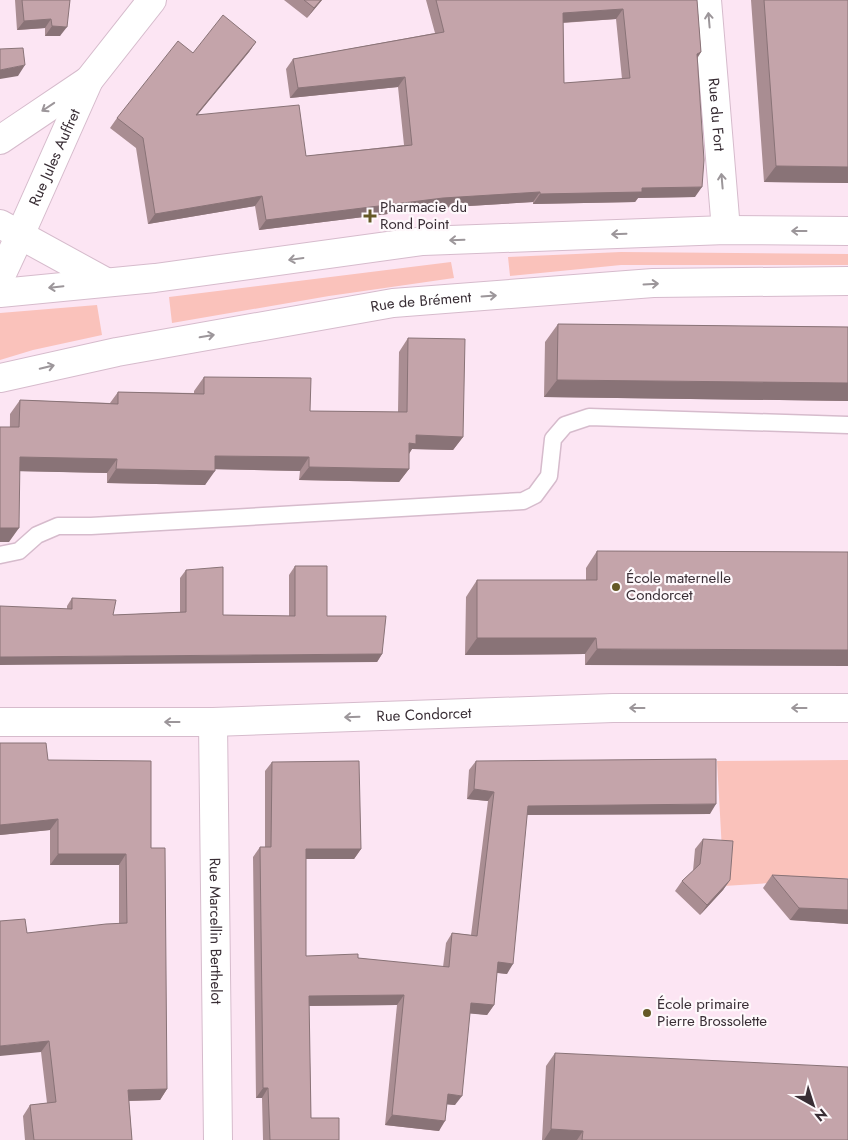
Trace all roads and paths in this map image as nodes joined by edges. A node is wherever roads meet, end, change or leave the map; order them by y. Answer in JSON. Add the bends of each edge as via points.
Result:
{"nodes":[{"id":1,"x":152,"y":0,"type":"edge"},
{"id":2,"x":708,"y":0,"type":"edge"},
{"id":3,"x":89,"y":80,"type":"junction"},
{"id":4,"x":0,"y":140,"type":"edge"},
{"id":5,"x":10,"y":230,"type":"edge"},
{"id":6,"x":726,"y":230,"type":"junction"},
{"id":7,"x":848,"y":231,"type":"edge"},
{"id":8,"x":0,"y":278,"type":"edge"},
{"id":9,"x":104,"y":281,"type":"junction"},
{"id":10,"x":848,"y":281,"type":"edge"},
{"id":11,"x":0,"y":293,"type":"edge"},
{"id":12,"x":0,"y":378,"type":"edge"},
{"id":13,"x":848,"y":425,"type":"edge"},
{"id":14,"x":0,"y":555,"type":"edge"},
{"id":15,"x":848,"y":708,"type":"edge"},
{"id":16,"x":0,"y":722,"type":"edge"},
{"id":17,"x":213,"y":722,"type":"junction"},
{"id":18,"x":218,"y":1140,"type":"edge"}],
"edges":[{"from":1,"to":3,"type":"street","name":"Rue Jules Auffret"},
{"from":6,"to":2,"type":"street","name":"Rue du Fort","one_way":true},
{"from":3,"to":4,"type":"street","name":"Rue Jules Auffret","one_way":true},
{"from":3,"to":5,"type":"street","name":"Rue Jules Auffret"},
{"from":5,"to":8,"type":"street","name":"Rue Jules Auffret"},
{"from":5,"to":9,"type":"street"},
{"from":7,"to":6,"type":"street","one_way":true},
{"from":6,"to":9,"type":"street","one_way":true,"via":[[423,241],[184,274]]},
{"from":9,"to":11,"type":"street","one_way":true},
{"from":12,"to":10,"type":"street","name":"Rue de Brément","one_way":true,"via":[[117,352],[393,303],[653,284]]},
{"from":13,"to":14,"type":"lane","via":[[589,417],[565,425],[553,439],[549,476],[535,494],[523,501],[58,526],[37,535],[19,551]]},
{"from":15,"to":17,"type":"street","name":"Rue Condorcet","one_way":true,"via":[[613,708]]},
{"from":17,"to":16,"type":"street","name":"Rue Condorcet","one_way":true},
{"from":17,"to":18,"type":"street","name":"Rue Marcellin Berthelot"}]}
